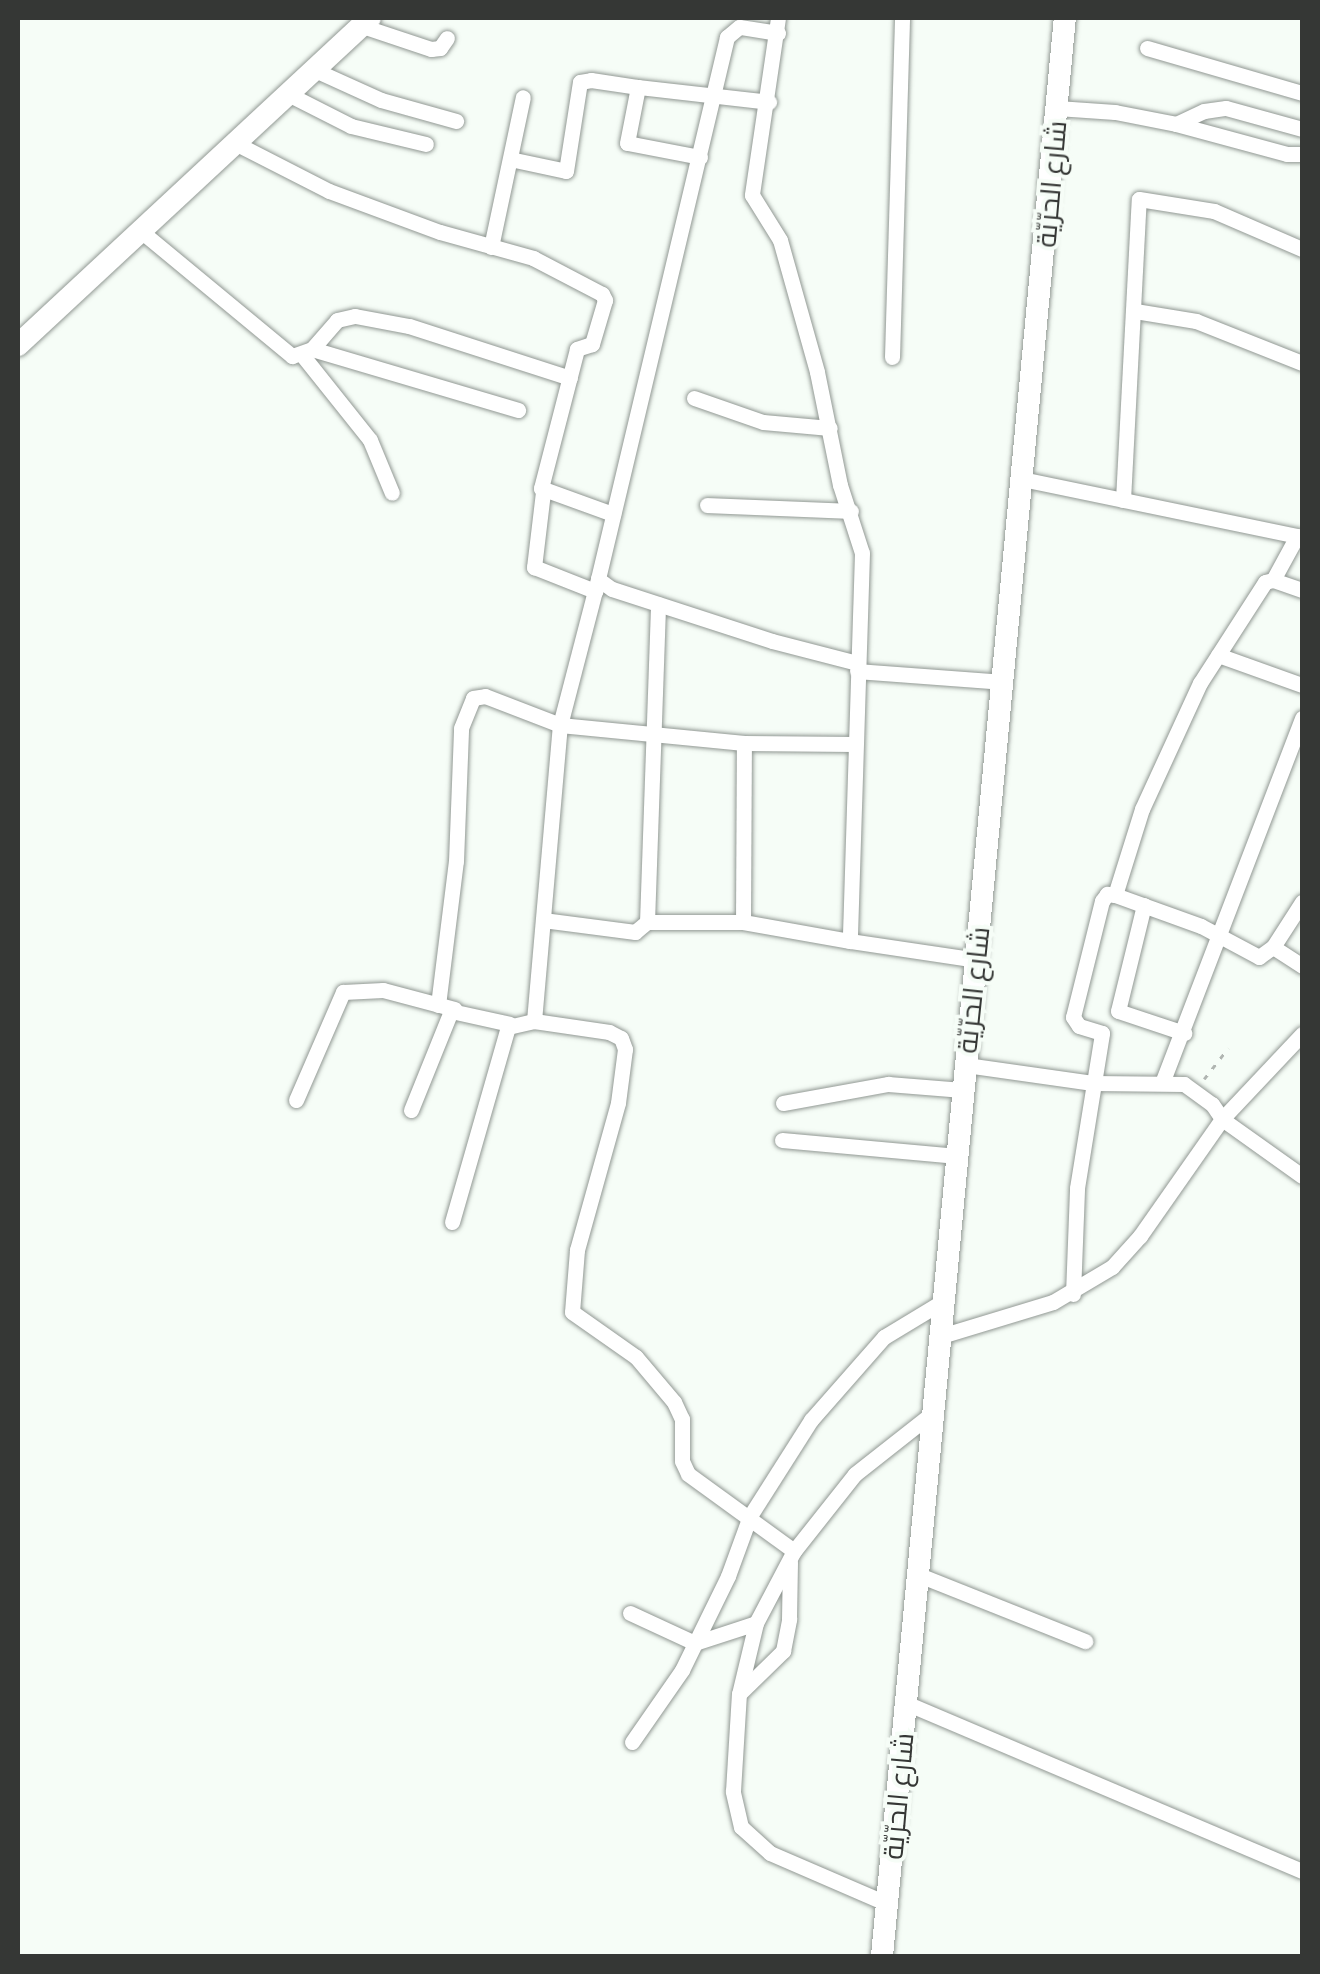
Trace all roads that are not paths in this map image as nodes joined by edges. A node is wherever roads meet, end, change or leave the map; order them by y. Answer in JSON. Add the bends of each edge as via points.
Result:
{"nodes":[{"id":1,"x":902,"y":18,"type":"edge"},
{"id":2,"x":1063,"y":19,"type":"edge"},
{"id":3,"x":366,"y":22,"type":"edge"},
{"id":4,"x":778,"y":26,"type":"edge"},
{"id":5,"x":448,"y":38,"type":"dead end"},
{"id":6,"x":1146,"y":48,"type":"dead end"},
{"id":7,"x":317,"y":71,"type":"junction"},
{"id":8,"x":638,"y":87,"type":"junction"},
{"id":9,"x":1302,"y":93,"type":"edge"},
{"id":10,"x":290,"y":95,"type":"junction"},
{"id":11,"x":714,"y":95,"type":"junction"},
{"id":12,"x":523,"y":98,"type":"dead end"},
{"id":13,"x":769,"y":102,"type":"junction"},
{"id":14,"x":1057,"y":108,"type":"junction"},
{"id":15,"x":456,"y":121,"type":"dead end"},
{"id":16,"x":1176,"y":124,"type":"junction"},
{"id":17,"x":1302,"y":129,"type":"edge"},
{"id":18,"x":237,"y":144,"type":"junction"},
{"id":19,"x":426,"y":144,"type":"dead end"},
{"id":20,"x":1302,"y":154,"type":"edge"},
{"id":21,"x":700,"y":157,"type":"junction"},
{"id":22,"x":510,"y":159,"type":"junction"},
{"id":23,"x":142,"y":232,"type":"junction"},
{"id":24,"x":491,"y":247,"type":"junction"},
{"id":25,"x":1302,"y":250,"type":"edge"},
{"id":26,"x":1135,"y":311,"type":"junction"},
{"id":27,"x":18,"y":346,"type":"edge"},
{"id":28,"x":307,"y":352,"type":"junction"},
{"id":29,"x":892,"y":357,"type":"dead end"},
{"id":30,"x":1302,"y":363,"type":"edge"},
{"id":31,"x":570,"y":378,"type":"junction"},
{"id":32,"x":694,"y":398,"type":"dead end"},
{"id":33,"x":518,"y":410,"type":"dead end"},
{"id":34,"x":830,"y":428,"type":"junction"},
{"id":35,"x":1022,"y":479,"type":"junction"},
{"id":36,"x":543,"y":492,"type":"junction"},
{"id":37,"x":392,"y":493,"type":"dead end"},
{"id":38,"x":1123,"y":500,"type":"junction"},
{"id":39,"x":706,"y":506,"type":"dead end"},
{"id":40,"x":851,"y":511,"type":"junction"},
{"id":41,"x":613,"y":514,"type":"junction"},
{"id":42,"x":1300,"y":536,"type":"edge"},
{"id":43,"x":1273,"y":580,"type":"junction"},
{"id":44,"x":596,"y":585,"type":"junction"},
{"id":45,"x":1302,"y":590,"type":"edge"},
{"id":46,"x":658,"y":604,"type":"junction"},
{"id":47,"x":1218,"y":655,"type":"junction"},
{"id":48,"x":857,"y":667,"type":"junction"},
{"id":49,"x":1004,"y":682,"type":"junction"},
{"id":50,"x":1302,"y":686,"type":"edge"},
{"id":51,"x":1302,"y":718,"type":"edge"},
{"id":52,"x":560,"y":725,"type":"junction"},
{"id":53,"x":651,"y":730,"type":"junction"},
{"id":54,"x":744,"y":743,"type":"junction"},
{"id":55,"x":854,"y":744,"type":"junction"},
{"id":56,"x":1116,"y":896,"type":"junction"},
{"id":57,"x":1302,"y":902,"type":"edge"},
{"id":58,"x":1144,"y":905,"type":"junction"},
{"id":59,"x":543,"y":920,"type":"junction"},
{"id":60,"x":647,"y":922,"type":"junction"},
{"id":61,"x":743,"y":922,"type":"junction"},
{"id":62,"x":1222,"y":936,"type":"junction"},
{"id":63,"x":850,"y":941,"type":"junction"},
{"id":64,"x":1273,"y":947,"type":"junction"},
{"id":65,"x":977,"y":960,"type":"junction"},
{"id":66,"x":1302,"y":966,"type":"edge"},
{"id":67,"x":446,"y":1007,"type":"junction"},
{"id":68,"x":1118,"y":1011,"type":"junction"},
{"id":69,"x":534,"y":1021,"type":"junction"},
{"id":70,"x":510,"y":1024,"type":"junction"},
{"id":71,"x":1184,"y":1032,"type":"junction"},
{"id":72,"x":1102,"y":1033,"type":"junction"},
{"id":73,"x":1302,"y":1034,"type":"edge"},
{"id":74,"x":966,"y":1065,"type":"junction"},
{"id":75,"x":1093,"y":1083,"type":"junction"},
{"id":76,"x":1162,"y":1083,"type":"junction"},
{"id":77,"x":963,"y":1090,"type":"junction"},
{"id":78,"x":296,"y":1100,"type":"dead end"},
{"id":79,"x":783,"y":1103,"type":"dead end"},
{"id":80,"x":412,"y":1110,"type":"dead end"},
{"id":81,"x":1222,"y":1119,"type":"junction"},
{"id":82,"x":782,"y":1140,"type":"dead end"},
{"id":83,"x":957,"y":1156,"type":"junction"},
{"id":84,"x":1302,"y":1176,"type":"edge"},
{"id":85,"x":452,"y":1222,"type":"dead end"},
{"id":86,"x":1073,"y":1294,"type":"junction"},
{"id":87,"x":945,"y":1300,"type":"junction"},
{"id":88,"x":941,"y":1336,"type":"junction"},
{"id":89,"x":935,"y":1411,"type":"junction"},
{"id":90,"x":750,"y":1516,"type":"junction"},
{"id":91,"x":792,"y":1554,"type":"junction"},
{"id":92,"x":919,"y":1575,"type":"junction"},
{"id":93,"x":630,"y":1613,"type":"dead end"},
{"id":94,"x":756,"y":1623,"type":"junction"},
{"id":95,"x":1085,"y":1640,"type":"dead end"},
{"id":96,"x":695,"y":1643,"type":"junction"},
{"id":97,"x":739,"y":1694,"type":"junction"},
{"id":98,"x":906,"y":1703,"type":"junction"},
{"id":99,"x":632,"y":1742,"type":"dead end"},
{"id":100,"x":1302,"y":1871,"type":"edge"},
{"id":101,"x":888,"y":1904,"type":"junction"},
{"id":102,"x":882,"y":1956,"type":"edge"}],
"edges":[{"from":1,"to":29,"type":"street"},
{"from":2,"to":14,"type":"main road","name":"شارع الحرّيّة"},
{"from":3,"to":5,"type":"street","via":[[430,49]]},
{"from":3,"to":7,"type":"main road"},
{"from":4,"to":11,"type":"street","via":[[730,32]]},
{"from":4,"to":13,"type":"street"},
{"from":6,"to":9,"type":"street"},
{"from":7,"to":10,"type":"main road"},
{"from":7,"to":15,"type":"street","via":[[381,100]]},
{"from":8,"to":11,"type":"street"},
{"from":8,"to":21,"type":"street","via":[[628,144]]},
{"from":8,"to":22,"type":"street","via":[[580,82],[563,172]]},
{"from":10,"to":18,"type":"main road"},
{"from":10,"to":19,"type":"street","via":[[351,126]]},
{"from":11,"to":13,"type":"street"},
{"from":11,"to":21,"type":"street"},
{"from":12,"to":22,"type":"street"},
{"from":13,"to":34,"type":"street","via":[[752,194],[780,240]]},
{"from":14,"to":16,"type":"street"},
{"from":14,"to":35,"type":"main road","name":"شارع الحرّيّة"},
{"from":16,"to":17,"type":"street","via":[[1226,108]]},
{"from":16,"to":20,"type":"street"},
{"from":18,"to":23,"type":"main road"},
{"from":18,"to":24,"type":"street","via":[[329,191]]},
{"from":21,"to":41,"type":"street"},
{"from":22,"to":24,"type":"street"},
{"from":23,"to":27,"type":"main road"},
{"from":23,"to":28,"type":"street","via":[[288,354]]},
{"from":24,"to":31,"type":"street","via":[[533,258],[604,296],[592,344],[578,346]]},
{"from":25,"to":26,"type":"street","via":[[1214,211],[1140,198]]},
{"from":26,"to":30,"type":"street","via":[[1187,318]]},
{"from":26,"to":38,"type":"street"},
{"from":28,"to":31,"type":"street","via":[[337,320],[355,316],[408,326]]},
{"from":28,"to":33,"type":"street"},
{"from":28,"to":37,"type":"street","via":[[370,440]]},
{"from":31,"to":36,"type":"street"},
{"from":32,"to":34,"type":"street","via":[[764,422]]},
{"from":34,"to":40,"type":"street"},
{"from":35,"to":38,"type":"street"},
{"from":35,"to":49,"type":"main road","name":"شارع الحرّيّة"},
{"from":36,"to":41,"type":"street"},
{"from":36,"to":44,"type":"street","via":[[534,567]]},
{"from":38,"to":42,"type":"street"},
{"from":39,"to":40,"type":"street"},
{"from":40,"to":48,"type":"street","via":[[862,553]]},
{"from":41,"to":44,"type":"street"},
{"from":42,"to":43,"type":"street"},
{"from":43,"to":45,"type":"street"},
{"from":43,"to":47,"type":"street"},
{"from":44,"to":46,"type":"street"},
{"from":44,"to":52,"type":"street"},
{"from":46,"to":48,"type":"street"},
{"from":46,"to":53,"type":"street"},
{"from":47,"to":50,"type":"street"},
{"from":47,"to":56,"type":"street","via":[[1142,809]]},
{"from":48,"to":49,"type":"street"},
{"from":48,"to":55,"type":"street"},
{"from":49,"to":65,"type":"main road","name":"شارع الحرّيّة"},
{"from":51,"to":62,"type":"street"},
{"from":52,"to":53,"type":"street"},
{"from":52,"to":59,"type":"street"},
{"from":52,"to":67,"type":"street","via":[[485,696],[473,698],[464,713]]},
{"from":53,"to":54,"type":"street"},
{"from":53,"to":60,"type":"street"},
{"from":54,"to":55,"type":"street"},
{"from":54,"to":61,"type":"street"},
{"from":55,"to":63,"type":"street"},
{"from":56,"to":58,"type":"street"},
{"from":56,"to":72,"type":"street","via":[[1102,901],[1072,1017]]},
{"from":57,"to":64,"type":"street"},
{"from":58,"to":62,"type":"street"},
{"from":58,"to":68,"type":"street"},
{"from":59,"to":60,"type":"street","via":[[635,932]]},
{"from":59,"to":69,"type":"street"},
{"from":60,"to":61,"type":"street"},
{"from":61,"to":63,"type":"street"},
{"from":62,"to":64,"type":"street","via":[[1260,957]]},
{"from":62,"to":71,"type":"street"},
{"from":63,"to":65,"type":"street"},
{"from":64,"to":66,"type":"street"},
{"from":65,"to":74,"type":"main road","name":"شارع الحرّيّة"},
{"from":67,"to":70,"type":"street"},
{"from":67,"to":78,"type":"street","via":[[383,990],[343,992]]},
{"from":67,"to":80,"type":"street"},
{"from":68,"to":71,"type":"street"},
{"from":68,"to":72,"type":"street","via":[[1111,1033]]},
{"from":69,"to":70,"type":"street"},
{"from":69,"to":90,"type":"street","via":[[617,1034],[625,1050],[618,1103],[576,1250],[572,1312],[636,1357],[674,1402],[688,1474]]},
{"from":70,"to":85,"type":"street"},
{"from":71,"to":76,"type":"street"},
{"from":72,"to":75,"type":"street"},
{"from":73,"to":81,"type":"street"},
{"from":74,"to":75,"type":"street"},
{"from":74,"to":77,"type":"main road","name":"شارع الحرّيّة"},
{"from":75,"to":76,"type":"street"},
{"from":75,"to":86,"type":"street","via":[[1077,1188]]},
{"from":76,"to":81,"type":"street","via":[[1195,1090]]},
{"from":77,"to":79,"type":"street","via":[[888,1084]]},
{"from":77,"to":83,"type":"main road","name":"شارع الحرّيّة"},
{"from":81,"to":84,"type":"street"},
{"from":81,"to":86,"type":"street","via":[[1131,1246]]},
{"from":82,"to":83,"type":"street"},
{"from":83,"to":87,"type":"main road","name":"شارع الحرّيّة"},
{"from":86,"to":88,"type":"street"},
{"from":87,"to":88,"type":"main road","name":"شارع الحرّيّة"},
{"from":87,"to":90,"type":"street","via":[[884,1337],[857,1364],[811,1420]]},
{"from":88,"to":89,"type":"main road","name":"شارع الحرّيّة"},
{"from":89,"to":91,"type":"street","via":[[856,1474]]},
{"from":89,"to":92,"type":"main road","name":"شارع الحرّيّة"},
{"from":90,"to":91,"type":"street"},
{"from":90,"to":96,"type":"street"},
{"from":91,"to":94,"type":"street"},
{"from":91,"to":97,"type":"street","via":[[782,1651]]},
{"from":92,"to":95,"type":"street"},
{"from":92,"to":98,"type":"main road","name":"شارع الحرّيّة"},
{"from":93,"to":96,"type":"street"},
{"from":94,"to":96,"type":"street"},
{"from":94,"to":97,"type":"street"},
{"from":96,"to":99,"type":"street"},
{"from":97,"to":101,"type":"street","via":[[733,1791],[741,1827],[770,1852]]},
{"from":98,"to":100,"type":"street"},
{"from":98,"to":101,"type":"main road","name":"شارع الحرّيّة"},
{"from":101,"to":102,"type":"main road","name":"شارع الحرّيّة"}]}
